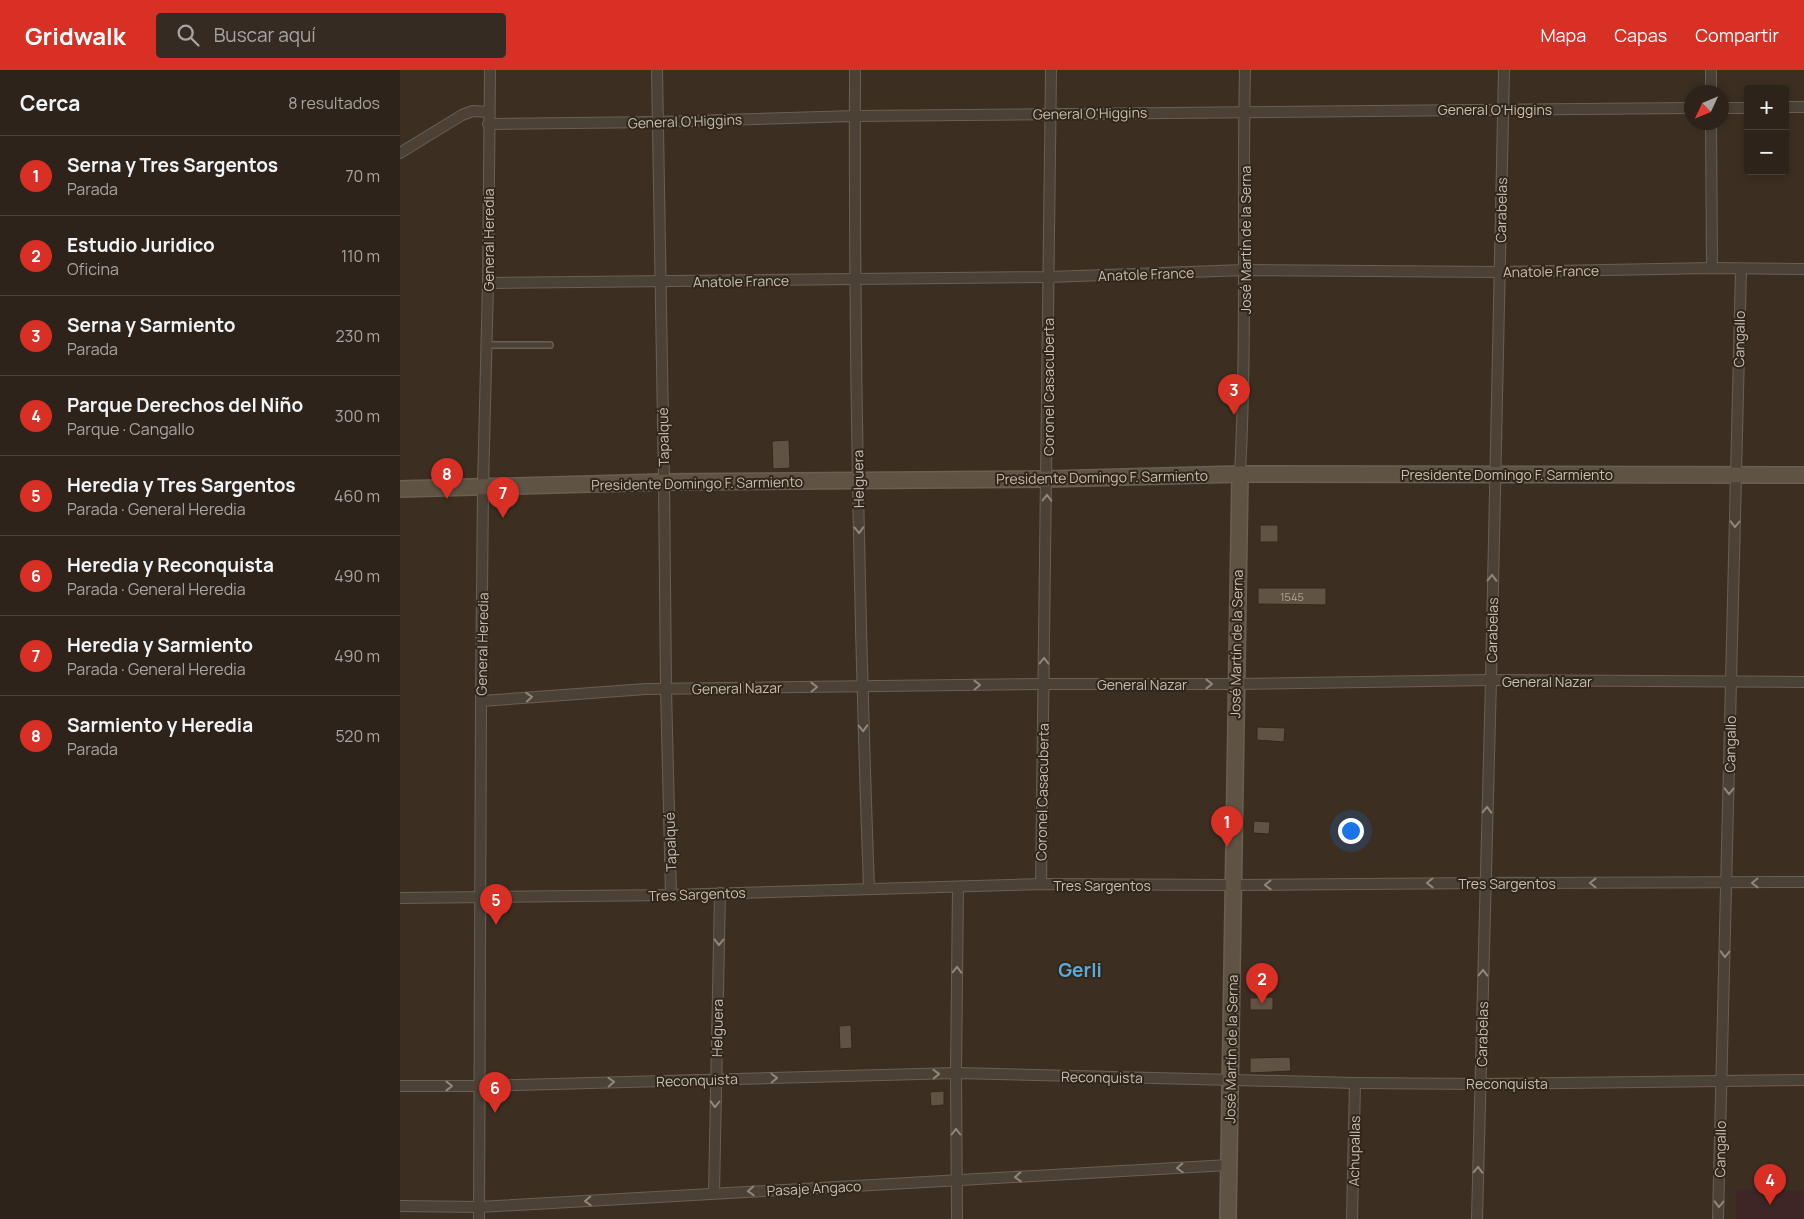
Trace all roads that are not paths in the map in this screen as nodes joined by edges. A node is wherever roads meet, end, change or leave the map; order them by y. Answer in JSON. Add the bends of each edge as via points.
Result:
{"nodes":[{"id":1,"x":490,"y":70,"type":"edge"},
{"id":2,"x":657,"y":70,"type":"edge"},
{"id":3,"x":855,"y":70,"type":"edge"},
{"id":4,"x":1051,"y":70,"type":"edge"},
{"id":5,"x":1246,"y":70,"type":"edge"},
{"id":6,"x":1504,"y":70,"type":"edge"},
{"id":7,"x":1711,"y":70,"type":"edge"},
{"id":8,"x":1711,"y":85,"type":"edge"},
{"id":9,"x":1789,"y":107,"type":"edge"},
{"id":10,"x":1804,"y":107,"type":"edge"},
{"id":11,"x":1684,"y":108,"type":"edge"},
{"id":12,"x":1729,"y":108,"type":"edge"},
{"id":13,"x":1744,"y":108,"type":"edge"},
{"id":14,"x":1503,"y":109,"type":"junction"},
{"id":15,"x":1245,"y":111,"type":"junction"},
{"id":16,"x":488,"y":112,"type":"junction"},
{"id":17,"x":1050,"y":113,"type":"junction"},
{"id":18,"x":855,"y":116,"type":"junction"},
{"id":19,"x":657,"y":122,"type":"junction"},
{"id":20,"x":488,"y":124,"type":"junction"},
{"id":21,"x":1711,"y":130,"type":"edge"},
{"id":22,"x":401,"y":151,"type":"edge"},
{"id":23,"x":1712,"y":268,"type":"junction"},
{"id":24,"x":1741,"y":269,"type":"junction"},
{"id":25,"x":1804,"y":269,"type":"edge"},
{"id":26,"x":1245,"y":270,"type":"junction"},
{"id":27,"x":1500,"y":272,"type":"junction"},
{"id":28,"x":1048,"y":277,"type":"junction"},
{"id":29,"x":856,"y":279,"type":"junction"},
{"id":30,"x":660,"y":282,"type":"junction"},
{"id":31,"x":488,"y":283,"type":"junction"},
{"id":32,"x":486,"y":344,"type":"junction"},
{"id":33,"x":550,"y":345,"type":"dead end"},
{"id":34,"x":1240,"y":474,"type":"junction"},
{"id":35,"x":1494,"y":474,"type":"junction"},
{"id":36,"x":1736,"y":475,"type":"junction"},
{"id":37,"x":1804,"y":475,"type":"edge"},
{"id":38,"x":1047,"y":479,"type":"junction"},
{"id":39,"x":664,"y":482,"type":"junction"},
{"id":40,"x":858,"y":482,"type":"junction"},
{"id":41,"x":483,"y":487,"type":"junction"},
{"id":42,"x":400,"y":488,"type":"edge"},
{"id":43,"x":1491,"y":680,"type":"junction"},
{"id":44,"x":1732,"y":682,"type":"junction"},
{"id":45,"x":1804,"y":682,"type":"edge"},
{"id":46,"x":1044,"y":684,"type":"junction"},
{"id":47,"x":1235,"y":684,"type":"junction"},
{"id":48,"x":862,"y":687,"type":"junction"},
{"id":49,"x":666,"y":689,"type":"junction"},
{"id":50,"x":481,"y":701,"type":"junction"},
{"id":51,"x":1486,"y":882,"type":"junction"},
{"id":52,"x":1804,"y":882,"type":"edge"},
{"id":53,"x":1727,"y":883,"type":"junction"},
{"id":54,"x":1041,"y":884,"type":"junction"},
{"id":55,"x":1234,"y":885,"type":"junction"},
{"id":56,"x":869,"y":888,"type":"junction"},
{"id":57,"x":958,"y":888,"type":"junction"},
{"id":58,"x":720,"y":893,"type":"junction"},
{"id":59,"x":671,"y":895,"type":"junction"},
{"id":60,"x":479,"y":897,"type":"junction"},
{"id":61,"x":400,"y":898,"type":"edge"},
{"id":62,"x":956,"y":1073,"type":"junction"},
{"id":63,"x":716,"y":1080,"type":"junction"},
{"id":64,"x":1231,"y":1080,"type":"junction"},
{"id":65,"x":1804,"y":1080,"type":"edge"},
{"id":66,"x":1722,"y":1081,"type":"junction"},
{"id":67,"x":1355,"y":1083,"type":"junction"},
{"id":68,"x":1481,"y":1084,"type":"junction"},
{"id":69,"x":400,"y":1086,"type":"edge"},
{"id":70,"x":480,"y":1086,"type":"junction"},
{"id":71,"x":1229,"y":1165,"type":"junction"},
{"id":72,"x":956,"y":1181,"type":"junction"},
{"id":73,"x":714,"y":1193,"type":"junction"},
{"id":74,"x":400,"y":1206,"type":"edge"},
{"id":75,"x":479,"y":1207,"type":"junction"},
{"id":76,"x":479,"y":1219,"type":"edge"},
{"id":77,"x":957,"y":1219,"type":"edge"},
{"id":78,"x":1228,"y":1219,"type":"edge"},
{"id":79,"x":1352,"y":1219,"type":"edge"},
{"id":80,"x":1477,"y":1219,"type":"edge"},
{"id":81,"x":1718,"y":1219,"type":"edge"}],
"edges":[{"from":1,"to":16,"type":"street","name":"General Heredia"},
{"from":2,"to":19,"type":"street","name":"Tapalqué"},
{"from":3,"to":18,"type":"street","name":"Helguera"},
{"from":4,"to":17,"type":"street","name":"Coronel Casacuberta"},
{"from":5,"to":15,"type":"street","name":"José Martín de la Serna"},
{"from":6,"to":14,"type":"street","name":"Carabelas"},
{"from":7,"to":8,"type":"street"},
{"from":9,"to":10,"type":"street"},
{"from":11,"to":14,"type":"street","name":"General O'Higgins"},
{"from":12,"to":13,"type":"street"},
{"from":14,"to":15,"type":"street","name":"General O'Higgins"},
{"from":14,"to":27,"type":"street","name":"Carabelas"},
{"from":15,"to":17,"type":"street","name":"General O'Higgins"},
{"from":15,"to":26,"type":"street","name":"José Martín de la Serna"},
{"from":16,"to":20,"type":"street","name":"General Heredia"},
{"from":16,"to":22,"type":"street","via":[[473,111],[462,115]]},
{"from":17,"to":18,"type":"street","name":"General O'Higgins"},
{"from":17,"to":28,"type":"street","name":"Coronel Casacuberta"},
{"from":18,"to":19,"type":"street","name":"General O'Higgins"},
{"from":18,"to":29,"type":"street","name":"Helguera"},
{"from":19,"to":20,"type":"street","name":"General O'Higgins"},
{"from":19,"to":30,"type":"street","name":"Tapalqué"},
{"from":20,"to":31,"type":"street","name":"General Heredia"},
{"from":21,"to":23,"type":"street"},
{"from":23,"to":24,"type":"street","name":"Anatole France"},
{"from":23,"to":27,"type":"street","name":"Anatole France"},
{"from":24,"to":25,"type":"street","name":"Anatole France"},
{"from":24,"to":36,"type":"street","name":"Cangallo"},
{"from":26,"to":27,"type":"street","name":"Anatole France"},
{"from":26,"to":28,"type":"street","name":"Anatole France"},
{"from":26,"to":34,"type":"street","name":"José Martín de la Serna"},
{"from":27,"to":35,"type":"street","name":"Carabelas"},
{"from":28,"to":29,"type":"street","name":"Anatole France"},
{"from":28,"to":38,"type":"street","name":"Coronel Casacuberta"},
{"from":29,"to":30,"type":"street","name":"Anatole France"},
{"from":29,"to":40,"type":"street","name":"Helguera"},
{"from":30,"to":31,"type":"street","name":"Anatole France"},
{"from":30,"to":39,"type":"street","name":"Tapalqué"},
{"from":31,"to":32,"type":"street","name":"General Heredia"},
{"from":32,"to":33,"type":"lane"},
{"from":32,"to":41,"type":"street","name":"General Heredia"},
{"from":34,"to":35,"type":"street","name":"Presidente Domingo F. Sarmiento"},
{"from":34,"to":38,"type":"street","name":"Presidente Domingo F. Sarmiento"},
{"from":34,"to":47,"type":"street","name":"José Martín de la Serna"},
{"from":35,"to":36,"type":"street","name":"Presidente Domingo F. Sarmiento"},
{"from":43,"to":35,"type":"street","name":"Carabelas","one_way":true},
{"from":36,"to":37,"type":"street","name":"Presidente Domingo F. Sarmiento"},
{"from":36,"to":44,"type":"street","name":"Cangallo","one_way":true},
{"from":38,"to":40,"type":"street","name":"Presidente Domingo F. Sarmiento"},
{"from":46,"to":38,"type":"street","name":"Coronel Casacuberta","one_way":true},
{"from":39,"to":40,"type":"street","name":"Presidente Domingo F. Sarmiento"},
{"from":39,"to":41,"type":"street","name":"Presidente Domingo F. Sarmiento"},
{"from":39,"to":49,"type":"street","name":"Tapalqué"},
{"from":40,"to":48,"type":"street","name":"Helguera","one_way":true},
{"from":41,"to":42,"type":"street","name":"Presidente Domingo F. Sarmiento"},
{"from":41,"to":50,"type":"street","name":"General Heredia"},
{"from":43,"to":44,"type":"street","name":"General Nazar"},
{"from":43,"to":47,"type":"street","name":"General Nazar"},
{"from":51,"to":43,"type":"street","name":"Carabelas","one_way":true},
{"from":44,"to":45,"type":"street","name":"General Nazar"},
{"from":44,"to":53,"type":"street","name":"Cangallo","one_way":true},
{"from":46,"to":47,"type":"street","name":"General Nazar","one_way":true},
{"from":48,"to":46,"type":"street","name":"General Nazar","one_way":true},
{"from":46,"to":54,"type":"street","name":"Coronel Casacuberta"},
{"from":47,"to":55,"type":"street","name":"José Martín de la Serna"},
{"from":49,"to":48,"type":"street","name":"General Nazar","one_way":true},
{"from":48,"to":56,"type":"street","name":"Helguera","one_way":true},
{"from":50,"to":49,"type":"street","name":"General Nazar","one_way":true},
{"from":49,"to":59,"type":"street","name":"Tapalqué"},
{"from":50,"to":60,"type":"street","name":"General Heredia"},
{"from":53,"to":51,"type":"street","name":"Tres Sargentos","one_way":true},
{"from":51,"to":55,"type":"street","name":"Tres Sargentos","one_way":true},
{"from":68,"to":51,"type":"street","name":"Carabelas","one_way":true},
{"from":52,"to":53,"type":"street","name":"Tres Sargentos","one_way":true},
{"from":53,"to":66,"type":"street","name":"Cangallo","one_way":true},
{"from":54,"to":55,"type":"street","name":"Tres Sargentos"},
{"from":54,"to":57,"type":"street","name":"Tres Sargentos"},
{"from":55,"to":64,"type":"street","name":"José Martín de la Serna"},
{"from":56,"to":57,"type":"street","name":"Tres Sargentos"},
{"from":56,"to":58,"type":"street","name":"Tres Sargentos"},
{"from":62,"to":57,"type":"street","one_way":true},
{"from":58,"to":59,"type":"street","name":"Tres Sargentos"},
{"from":58,"to":63,"type":"street","name":"Helguera","one_way":true},
{"from":59,"to":60,"type":"street","name":"Tres Sargentos"},
{"from":60,"to":61,"type":"street","name":"Tres Sargentos"},
{"from":60,"to":70,"type":"street","name":"General Heredia"},
{"from":63,"to":62,"type":"street","name":"Reconquista","one_way":true},
{"from":62,"to":64,"type":"street","name":"Reconquista"},
{"from":72,"to":62,"type":"street","one_way":true},
{"from":70,"to":63,"type":"street","name":"Reconquista","one_way":true},
{"from":63,"to":73,"type":"street","name":"Helguera","one_way":true},
{"from":64,"to":67,"type":"street","name":"Reconquista"},
{"from":64,"to":71,"type":"street","name":"José Martín de la Serna"},
{"from":65,"to":66,"type":"street","name":"Reconquista"},
{"from":66,"to":68,"type":"street","name":"Reconquista"},
{"from":66,"to":81,"type":"street","name":"Cangallo","one_way":true},
{"from":67,"to":68,"type":"street","name":"Reconquista"},
{"from":67,"to":79,"type":"street","name":"Achupallas"},
{"from":80,"to":68,"type":"street","name":"Carabelas","one_way":true},
{"from":69,"to":70,"type":"street","name":"Reconquista","one_way":true},
{"from":70,"to":75,"type":"street","name":"General Heredia"},
{"from":71,"to":72,"type":"street","name":"Pasaje Angaco","one_way":true},
{"from":71,"to":78,"type":"street","name":"José Martín de la Serna"},
{"from":72,"to":73,"type":"street","name":"Pasaje Angaco","one_way":true},
{"from":72,"to":77,"type":"street"},
{"from":73,"to":75,"type":"street","name":"Pasaje Angaco","one_way":true},
{"from":74,"to":75,"type":"street","name":"Pasaje Angaco"},
{"from":75,"to":76,"type":"street","name":"General Heredia"}]}
